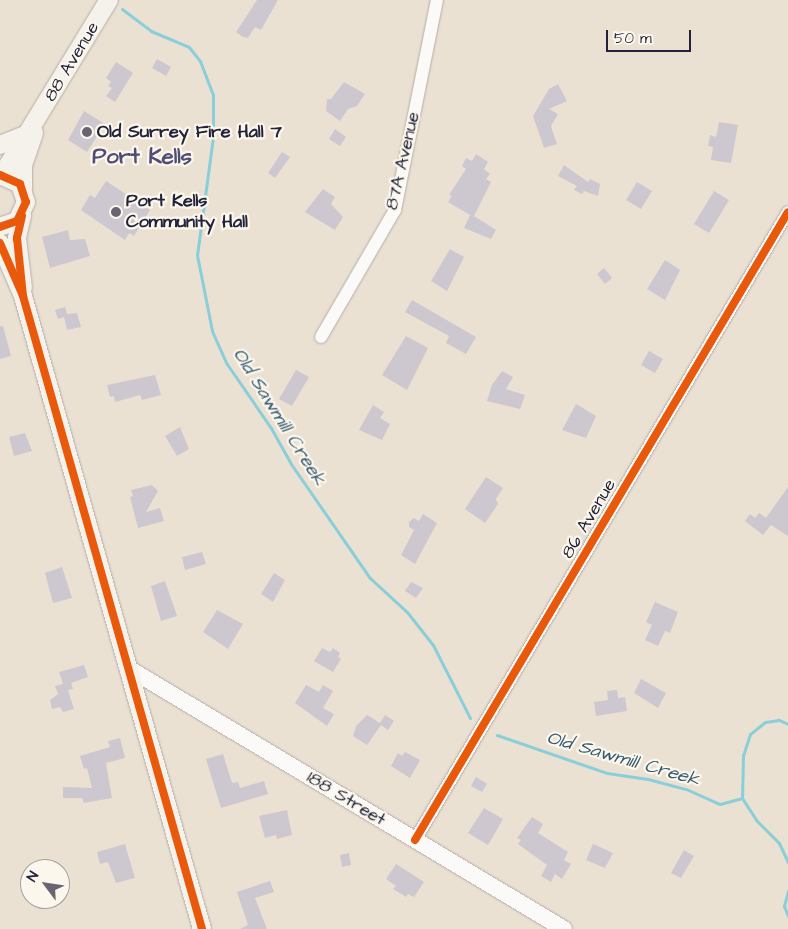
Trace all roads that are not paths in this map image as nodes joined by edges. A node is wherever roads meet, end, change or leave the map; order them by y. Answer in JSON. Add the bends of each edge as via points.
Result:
{"nodes":[{"id":1,"x":108,"y":0,"type":"edge"},
{"id":2,"x":437,"y":0,"type":"edge"},
{"id":3,"x":35,"y":123,"type":"junction"},
{"id":4,"x":22,"y":136,"type":"junction"},
{"id":5,"x":0,"y":145,"type":"edge"},
{"id":6,"x":1,"y":175,"type":"edge"},
{"id":7,"x":23,"y":189,"type":"junction"},
{"id":8,"x":788,"y":212,"type":"edge"},
{"id":9,"x":22,"y":216,"type":"junction"},
{"id":10,"x":0,"y":227,"type":"edge"},
{"id":11,"x":0,"y":243,"type":"edge"},
{"id":12,"x":5,"y":267,"type":"edge"},
{"id":13,"x":23,"y":296,"type":"junction"},
{"id":14,"x":321,"y":336,"type":"dead end"},
{"id":15,"x":128,"y":668,"type":"junction"},
{"id":16,"x":415,"y":840,"type":"junction"},
{"id":17,"x":202,"y":929,"type":"edge"},
{"id":18,"x":564,"y":929,"type":"edge"}],
"edges":[{"from":1,"to":3,"type":"main road","name":"88 Avenue"},
{"from":2,"to":14,"type":"street","name":"87A Avenue","via":[[395,210]]},
{"from":3,"to":4,"type":"main road","name":"88 Avenue"},
{"from":3,"to":7,"type":"main road","name":"88 Avenue","via":[[23,165]]},
{"from":4,"to":5,"type":"main road"},
{"from":4,"to":6,"type":"main road","name":"88 Avenue"},
{"from":6,"to":7,"type":"main road","via":[[16,180]]},
{"from":7,"to":9,"type":"main road","name":"88 Avenue","via":[[26,202]]},
{"from":8,"to":16,"type":"street","name":"86 Avenue"},
{"from":9,"to":10,"type":"main road","via":[[10,225]]},
{"from":9,"to":13,"type":"main road","name":"88 Avenue","via":[[17,238]]},
{"from":11,"to":12,"type":"main road"},
{"from":12,"to":13,"type":"main road"},
{"from":13,"to":15,"type":"main road"},
{"from":15,"to":16,"type":"street","name":"188 Street"},
{"from":15,"to":17,"type":"main road"},
{"from":16,"to":18,"type":"street","name":"188 Street"}]}
